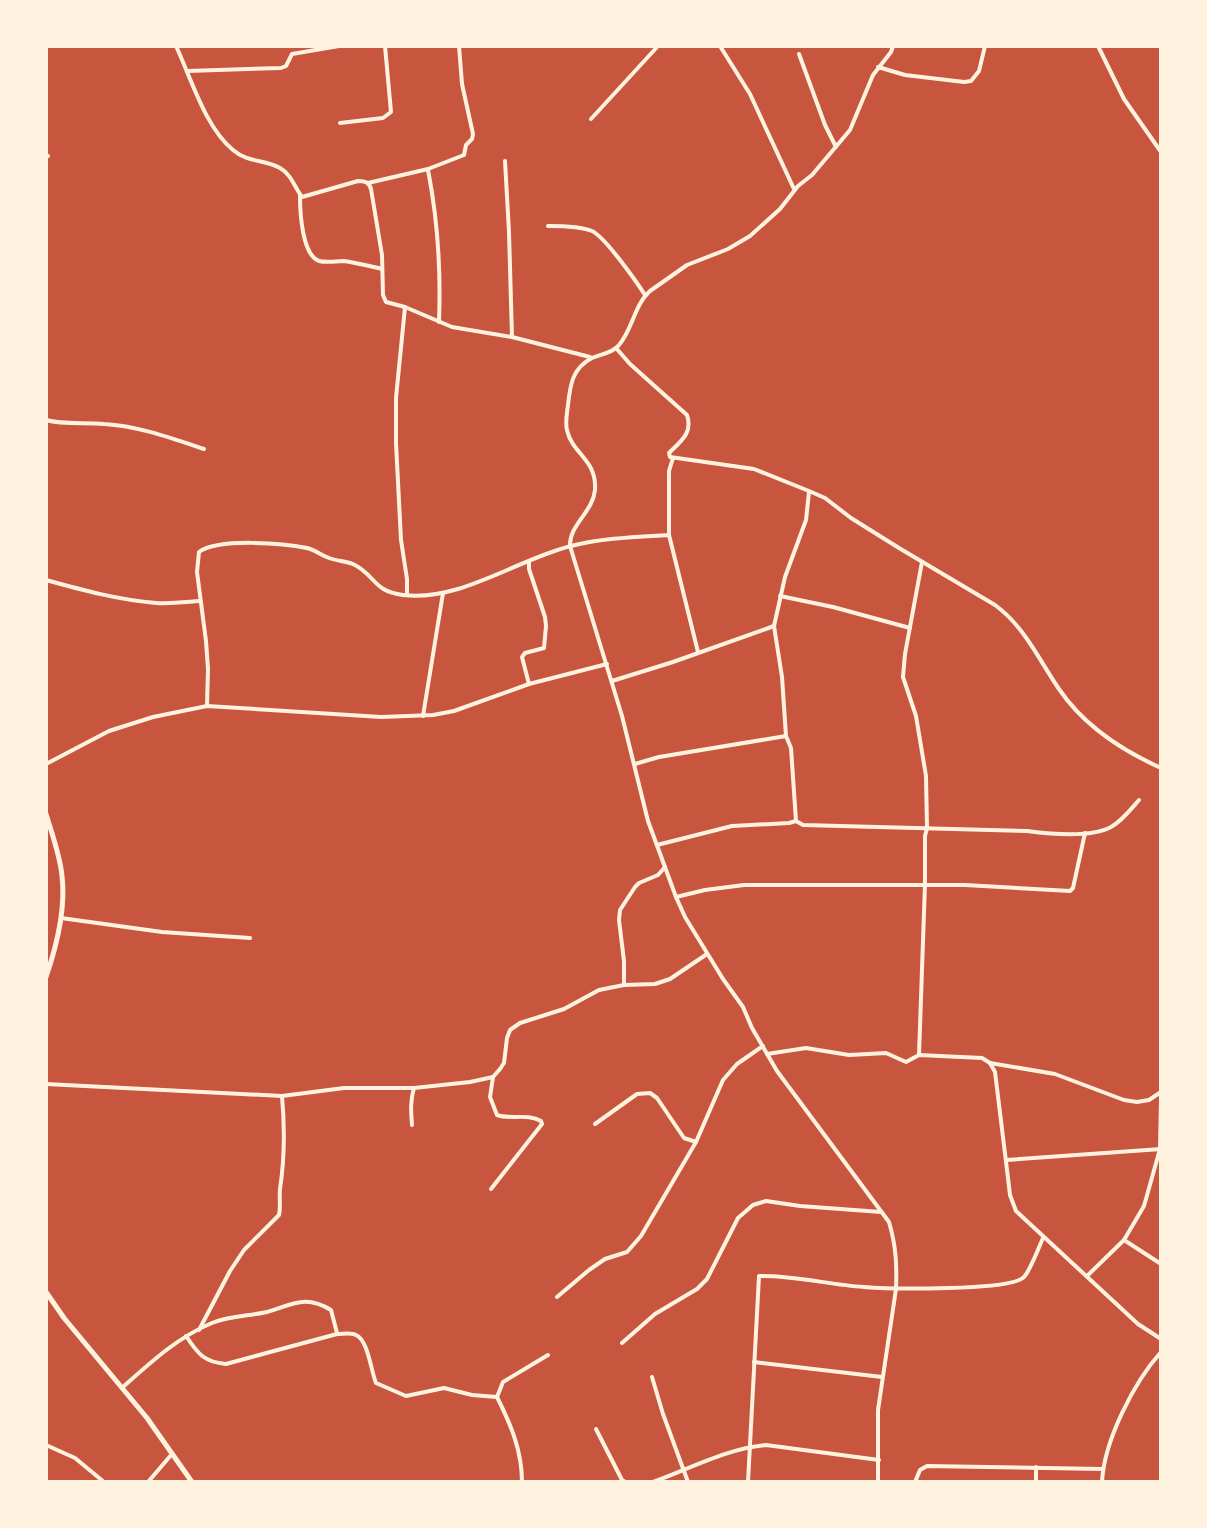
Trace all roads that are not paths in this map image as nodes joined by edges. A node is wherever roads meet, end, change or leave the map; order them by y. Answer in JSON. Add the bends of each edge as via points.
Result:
{"nodes":[{"id":1,"x":176,"y":46,"type":"edge"},
{"id":2,"x":339,"y":46,"type":"edge"},
{"id":3,"x":385,"y":46,"type":"edge"},
{"id":4,"x":459,"y":46,"type":"edge"},
{"id":5,"x":658,"y":46,"type":"edge"},
{"id":6,"x":720,"y":46,"type":"edge"},
{"id":7,"x":893,"y":46,"type":"edge"},
{"id":8,"x":985,"y":46,"type":"edge"},
{"id":9,"x":1098,"y":46,"type":"edge"},
{"id":10,"x":799,"y":54,"type":"dead end"},
{"id":11,"x":878,"y":67,"type":"junction"},
{"id":12,"x":187,"y":71,"type":"junction"},
{"id":13,"x":591,"y":119,"type":"dead end"},
{"id":14,"x":340,"y":123,"type":"dead end"},
{"id":15,"x":836,"y":147,"type":"junction"},
{"id":16,"x":1161,"y":152,"type":"edge"},
{"id":17,"x":505,"y":161,"type":"dead end"},
{"id":18,"x":428,"y":169,"type":"junction"},
{"id":19,"x":368,"y":183,"type":"junction"},
{"id":20,"x":795,"y":190,"type":"junction"},
{"id":21,"x":300,"y":196,"type":"junction"},
{"id":22,"x":548,"y":226,"type":"dead end"},
{"id":23,"x":383,"y":269,"type":"junction"},
{"id":24,"x":645,"y":295,"type":"junction"},
{"id":25,"x":405,"y":307,"type":"junction"},
{"id":26,"x":439,"y":322,"type":"junction"},
{"id":27,"x":512,"y":337,"type":"junction"},
{"id":28,"x":616,"y":348,"type":"junction"},
{"id":29,"x":593,"y":358,"type":"junction"},
{"id":30,"x":46,"y":420,"type":"edge"},
{"id":31,"x":204,"y":449,"type":"dead end"},
{"id":32,"x":673,"y":458,"type":"junction"},
{"id":33,"x":809,"y":491,"type":"junction"},
{"id":34,"x":669,"y":535,"type":"junction"},
{"id":35,"x":570,"y":546,"type":"junction"},
{"id":36,"x":529,"y":561,"type":"junction"},
{"id":37,"x":922,"y":561,"type":"junction"},
{"id":38,"x":46,"y":580,"type":"edge"},
{"id":39,"x":443,"y":593,"type":"junction"},
{"id":40,"x":407,"y":596,"type":"junction"},
{"id":41,"x":780,"y":596,"type":"junction"},
{"id":42,"x":200,"y":601,"type":"junction"},
{"id":43,"x":774,"y":626,"type":"junction"},
{"id":44,"x":910,"y":628,"type":"junction"},
{"id":45,"x":698,"y":652,"type":"junction"},
{"id":46,"x":607,"y":664,"type":"junction"},
{"id":47,"x":612,"y":681,"type":"junction"},
{"id":48,"x":529,"y":684,"type":"junction"},
{"id":49,"x":207,"y":706,"type":"junction"},
{"id":50,"x":423,"y":716,"type":"junction"},
{"id":51,"x":786,"y":736,"type":"junction"},
{"id":52,"x":46,"y":764,"type":"edge"},
{"id":53,"x":635,"y":764,"type":"junction"},
{"id":54,"x":1161,"y":768,"type":"edge"},
{"id":55,"x":1139,"y":800,"type":"dead end"},
{"id":56,"x":46,"y":814,"type":"edge"},
{"id":57,"x":796,"y":821,"type":"junction"},
{"id":58,"x":48,"y":828,"type":"edge"},
{"id":59,"x":927,"y":828,"type":"junction"},
{"id":60,"x":1085,"y":833,"type":"junction"},
{"id":61,"x":657,"y":845,"type":"junction"},
{"id":62,"x":665,"y":867,"type":"junction"},
{"id":63,"x":925,"y":884,"type":"junction"},
{"id":64,"x":676,"y":897,"type":"junction"},
{"id":65,"x":61,"y":918,"type":"junction"},
{"id":66,"x":250,"y":938,"type":"dead end"},
{"id":67,"x":707,"y":954,"type":"junction"},
{"id":68,"x":46,"y":977,"type":"edge"},
{"id":69,"x":624,"y":985,"type":"junction"},
{"id":70,"x":763,"y":1046,"type":"junction"},
{"id":71,"x":767,"y":1054,"type":"junction"},
{"id":72,"x":919,"y":1055,"type":"junction"},
{"id":73,"x":990,"y":1063,"type":"junction"},
{"id":74,"x":493,"y":1077,"type":"junction"},
{"id":75,"x":46,"y":1084,"type":"edge"},
{"id":76,"x":414,"y":1088,"type":"junction"},
{"id":77,"x":1161,"y":1092,"type":"edge"},
{"id":78,"x":282,"y":1096,"type":"junction"},
{"id":79,"x":1161,"y":1098,"type":"edge"},
{"id":80,"x":595,"y":1124,"type":"dead end"},
{"id":81,"x":412,"y":1125,"type":"dead end"},
{"id":82,"x":696,"y":1142,"type":"junction"},
{"id":83,"x":1161,"y":1149,"type":"edge"},
{"id":84,"x":1006,"y":1160,"type":"junction"},
{"id":85,"x":491,"y":1189,"type":"dead end"},
{"id":86,"x":881,"y":1212,"type":"junction"},
{"id":87,"x":1043,"y":1238,"type":"junction"},
{"id":88,"x":1124,"y":1240,"type":"junction"},
{"id":89,"x":1161,"y":1264,"type":"edge"},
{"id":90,"x":1087,"y":1276,"type":"junction"},
{"id":91,"x":896,"y":1289,"type":"junction"},
{"id":92,"x":46,"y":1292,"type":"edge"},
{"id":93,"x":557,"y":1297,"type":"dead end"},
{"id":94,"x":199,"y":1330,"type":"junction"},
{"id":95,"x":337,"y":1334,"type":"junction"},
{"id":96,"x":186,"y":1336,"type":"junction"},
{"id":97,"x":1161,"y":1339,"type":"edge"},
{"id":98,"x":622,"y":1343,"type":"dead end"},
{"id":99,"x":1161,"y":1352,"type":"edge"},
{"id":100,"x":548,"y":1355,"type":"dead end"},
{"id":101,"x":754,"y":1362,"type":"junction"},
{"id":102,"x":652,"y":1377,"type":"dead end"},
{"id":103,"x":882,"y":1377,"type":"junction"},
{"id":104,"x":123,"y":1387,"type":"junction"},
{"id":105,"x":497,"y":1397,"type":"junction"},
{"id":106,"x":596,"y":1429,"type":"dead end"},
{"id":107,"x":46,"y":1445,"type":"edge"},
{"id":108,"x":749,"y":1448,"type":"junction"},
{"id":109,"x":172,"y":1454,"type":"junction"},
{"id":110,"x":879,"y":1460,"type":"junction"},
{"id":111,"x":1036,"y":1467,"type":"junction"},
{"id":112,"x":1103,"y":1469,"type":"junction"},
{"id":113,"x":685,"y":1471,"type":"junction"},
{"id":114,"x":104,"y":1482,"type":"edge"},
{"id":115,"x":148,"y":1482,"type":"edge"},
{"id":116,"x":192,"y":1482,"type":"edge"},
{"id":117,"x":522,"y":1482,"type":"edge"},
{"id":118,"x":625,"y":1482,"type":"edge"},
{"id":119,"x":653,"y":1482,"type":"edge"},
{"id":120,"x":688,"y":1482,"type":"edge"},
{"id":121,"x":748,"y":1482,"type":"edge"},
{"id":122,"x":878,"y":1482,"type":"edge"},
{"id":123,"x":915,"y":1482,"type":"edge"},
{"id":124,"x":1036,"y":1482,"type":"edge"},
{"id":125,"x":1102,"y":1482,"type":"edge"}],
"edges":[{"from":1,"to":12,"type":"street"},
{"from":2,"to":12,"type":"street","via":[[292,54],[281,68]]},
{"from":3,"to":14,"type":"street","via":[[391,112],[383,118]]},
{"from":4,"to":18,"type":"street","via":[[473,138],[462,157]]},
{"from":5,"to":13,"type":"street"},
{"from":6,"to":20,"type":"street","via":[[750,94]]},
{"from":7,"to":11,"type":"street"},
{"from":8,"to":11,"type":"street","via":[[971,81]]},
{"from":9,"to":16,"type":"street","via":[[1124,99]]},
{"from":10,"to":15,"type":"street"},
{"from":11,"to":15,"type":"street","via":[[855,120]]},
{"from":12,"to":21,"type":"street","via":[[215,130],[233,150],[283,170]]},
{"from":15,"to":20,"type":"street"},
{"from":17,"to":27,"type":"street"},
{"from":18,"to":19,"type":"street"},
{"from":18,"to":26,"type":"street","via":[[438,235]]},
{"from":19,"to":21,"type":"street"},
{"from":19,"to":23,"type":"street"},
{"from":20,"to":24,"type":"street","via":[[750,236],[687,265]]},
{"from":21,"to":23,"type":"street","via":[[313,257]]},
{"from":22,"to":24,"type":"street","via":[[594,232]]},
{"from":23,"to":25,"type":"street","via":[[385,301]]},
{"from":24,"to":28,"type":"street"},
{"from":25,"to":26,"type":"street"},
{"from":25,"to":40,"type":"street","via":[[396,443]]},
{"from":26,"to":27,"type":"street"},
{"from":27,"to":29,"type":"street"},
{"from":28,"to":29,"type":"street"},
{"from":28,"to":32,"type":"street","via":[[687,415],[689,431],[669,453]]},
{"from":29,"to":35,"type":"street","via":[[571,381],[567,433],[590,465],[595,488]]},
{"from":30,"to":31,"type":"street","via":[[135,429]]},
{"from":32,"to":33,"type":"street","via":[[754,469]]},
{"from":32,"to":34,"type":"street"},
{"from":33,"to":37,"type":"street"},
{"from":33,"to":41,"type":"street","via":[[806,520]]},
{"from":34,"to":35,"type":"street"},
{"from":34,"to":45,"type":"street"},
{"from":35,"to":36,"type":"street"},
{"from":35,"to":46,"type":"street"},
{"from":36,"to":39,"type":"street"},
{"from":36,"to":48,"type":"street","via":[[546,626],[544,648],[522,657]]},
{"from":37,"to":44,"type":"street"},
{"from":37,"to":54,"type":"street","via":[[1002,610],[1028,638],[1085,721]]},
{"from":38,"to":42,"type":"street","via":[[146,602]]},
{"from":39,"to":40,"type":"street"},
{"from":39,"to":50,"type":"street"},
{"from":40,"to":42,"type":"street","via":[[383,590],[361,569],[317,551],[231,544],[199,552]]},
{"from":41,"to":43,"type":"street"},
{"from":41,"to":44,"type":"street"},
{"from":42,"to":49,"type":"street"},
{"from":43,"to":45,"type":"street"},
{"from":43,"to":51,"type":"street"},
{"from":44,"to":59,"type":"street","via":[[903,677],[926,776]]},
{"from":45,"to":47,"type":"street"},
{"from":46,"to":47,"type":"street"},
{"from":46,"to":48,"type":"street"},
{"from":47,"to":53,"type":"street"},
{"from":48,"to":50,"type":"street","via":[[454,711]]},
{"from":49,"to":50,"type":"street"},
{"from":49,"to":52,"type":"street","via":[[109,731]]},
{"from":51,"to":53,"type":"street"},
{"from":51,"to":57,"type":"street"},
{"from":53,"to":61,"type":"street"},
{"from":55,"to":60,"type":"street","via":[[1111,827]]},
{"from":56,"to":58,"type":"street"},
{"from":57,"to":59,"type":"street"},
{"from":57,"to":61,"type":"street","via":[[732,826]]},
{"from":58,"to":65,"type":"street","via":[[62,873]]},
{"from":59,"to":60,"type":"street"},
{"from":59,"to":63,"type":"street"},
{"from":60,"to":63,"type":"street","via":[[1070,891]]},
{"from":61,"to":62,"type":"street"},
{"from":62,"to":64,"type":"street"},
{"from":62,"to":69,"type":"street","via":[[635,887],[620,910]]},
{"from":63,"to":64,"type":"street","via":[[744,885]]},
{"from":63,"to":72,"type":"street"},
{"from":64,"to":67,"type":"street"},
{"from":65,"to":66,"type":"street"},
{"from":65,"to":68,"type":"street"},
{"from":67,"to":69,"type":"street","via":[[670,979]]},
{"from":67,"to":70,"type":"street"},
{"from":69,"to":74,"type":"street","via":[[599,990],[514,1026],[504,1063]]},
{"from":70,"to":71,"type":"street"},
{"from":70,"to":82,"type":"street","via":[[723,1080]]},
{"from":71,"to":72,"type":"street","via":[[806,1048],[849,1055],[886,1053],[906,1062]]},
{"from":71,"to":86,"type":"street"},
{"from":72,"to":73,"type":"street","via":[[982,1058]]},
{"from":73,"to":77,"type":"street","via":[[1055,1074],[1124,1100],[1149,1100]]},
{"from":73,"to":84,"type":"street"},
{"from":74,"to":76,"type":"street"},
{"from":74,"to":85,"type":"street","via":[[490,1097],[497,1115],[536,1118],[542,1124]]},
{"from":75,"to":78,"type":"street"},
{"from":76,"to":78,"type":"street","via":[[344,1088]]},
{"from":76,"to":81,"type":"street"},
{"from":78,"to":94,"type":"street","via":[[285,1142],[279,1215],[244,1250]]},
{"from":79,"to":83,"type":"street"},
{"from":80,"to":82,"type":"street","via":[[637,1094],[650,1093],[684,1138]]},
{"from":82,"to":93,"type":"street","via":[[627,1252],[605,1259]]},
{"from":83,"to":84,"type":"street"},
{"from":83,"to":88,"type":"street","via":[[1144,1206]]},
{"from":84,"to":87,"type":"street","via":[[1016,1211]]},
{"from":86,"to":91,"type":"street","via":[[895,1243]]},
{"from":86,"to":98,"type":"street","via":[[766,1201],[753,1205],[738,1218],[707,1279]]},
{"from":87,"to":90,"type":"street"},
{"from":87,"to":91,"type":"street","via":[[1025,1277],[1015,1282]]},
{"from":88,"to":89,"type":"street"},
{"from":88,"to":90,"type":"street"},
{"from":90,"to":97,"type":"street"},
{"from":91,"to":101,"type":"street","via":[[759,1276]]},
{"from":91,"to":103,"type":"street"},
{"from":92,"to":104,"type":"street"},
{"from":94,"to":95,"type":"street","via":[[305,1301],[331,1310]]},
{"from":94,"to":96,"type":"street"},
{"from":95,"to":96,"type":"street","via":[[226,1364],[206,1360]]},
{"from":95,"to":105,"type":"street","via":[[360,1337],[376,1383],[401,1395],[444,1388]]},
{"from":96,"to":104,"type":"street"},
{"from":99,"to":112,"type":"street","via":[[1128,1402]]},
{"from":100,"to":105,"type":"street","via":[[503,1382]]},
{"from":101,"to":103,"type":"street"},
{"from":101,"to":108,"type":"street"},
{"from":102,"to":113,"type":"street"},
{"from":103,"to":110,"type":"street"},
{"from":104,"to":109,"type":"street"},
{"from":105,"to":117,"type":"street","via":[[520,1452]]},
{"from":106,"to":118,"type":"street"},
{"from":107,"to":114,"type":"street","via":[[75,1458]]},
{"from":108,"to":110,"type":"street","via":[[766,1445]]},
{"from":108,"to":113,"type":"street"},
{"from":108,"to":121,"type":"street"},
{"from":109,"to":115,"type":"street"},
{"from":109,"to":116,"type":"street"},
{"from":110,"to":122,"type":"street"},
{"from":111,"to":112,"type":"street"},
{"from":111,"to":123,"type":"street","via":[[927,1466]]},
{"from":111,"to":124,"type":"street"},
{"from":112,"to":125,"type":"street"},
{"from":113,"to":119,"type":"street"},
{"from":113,"to":120,"type":"street"}]}
